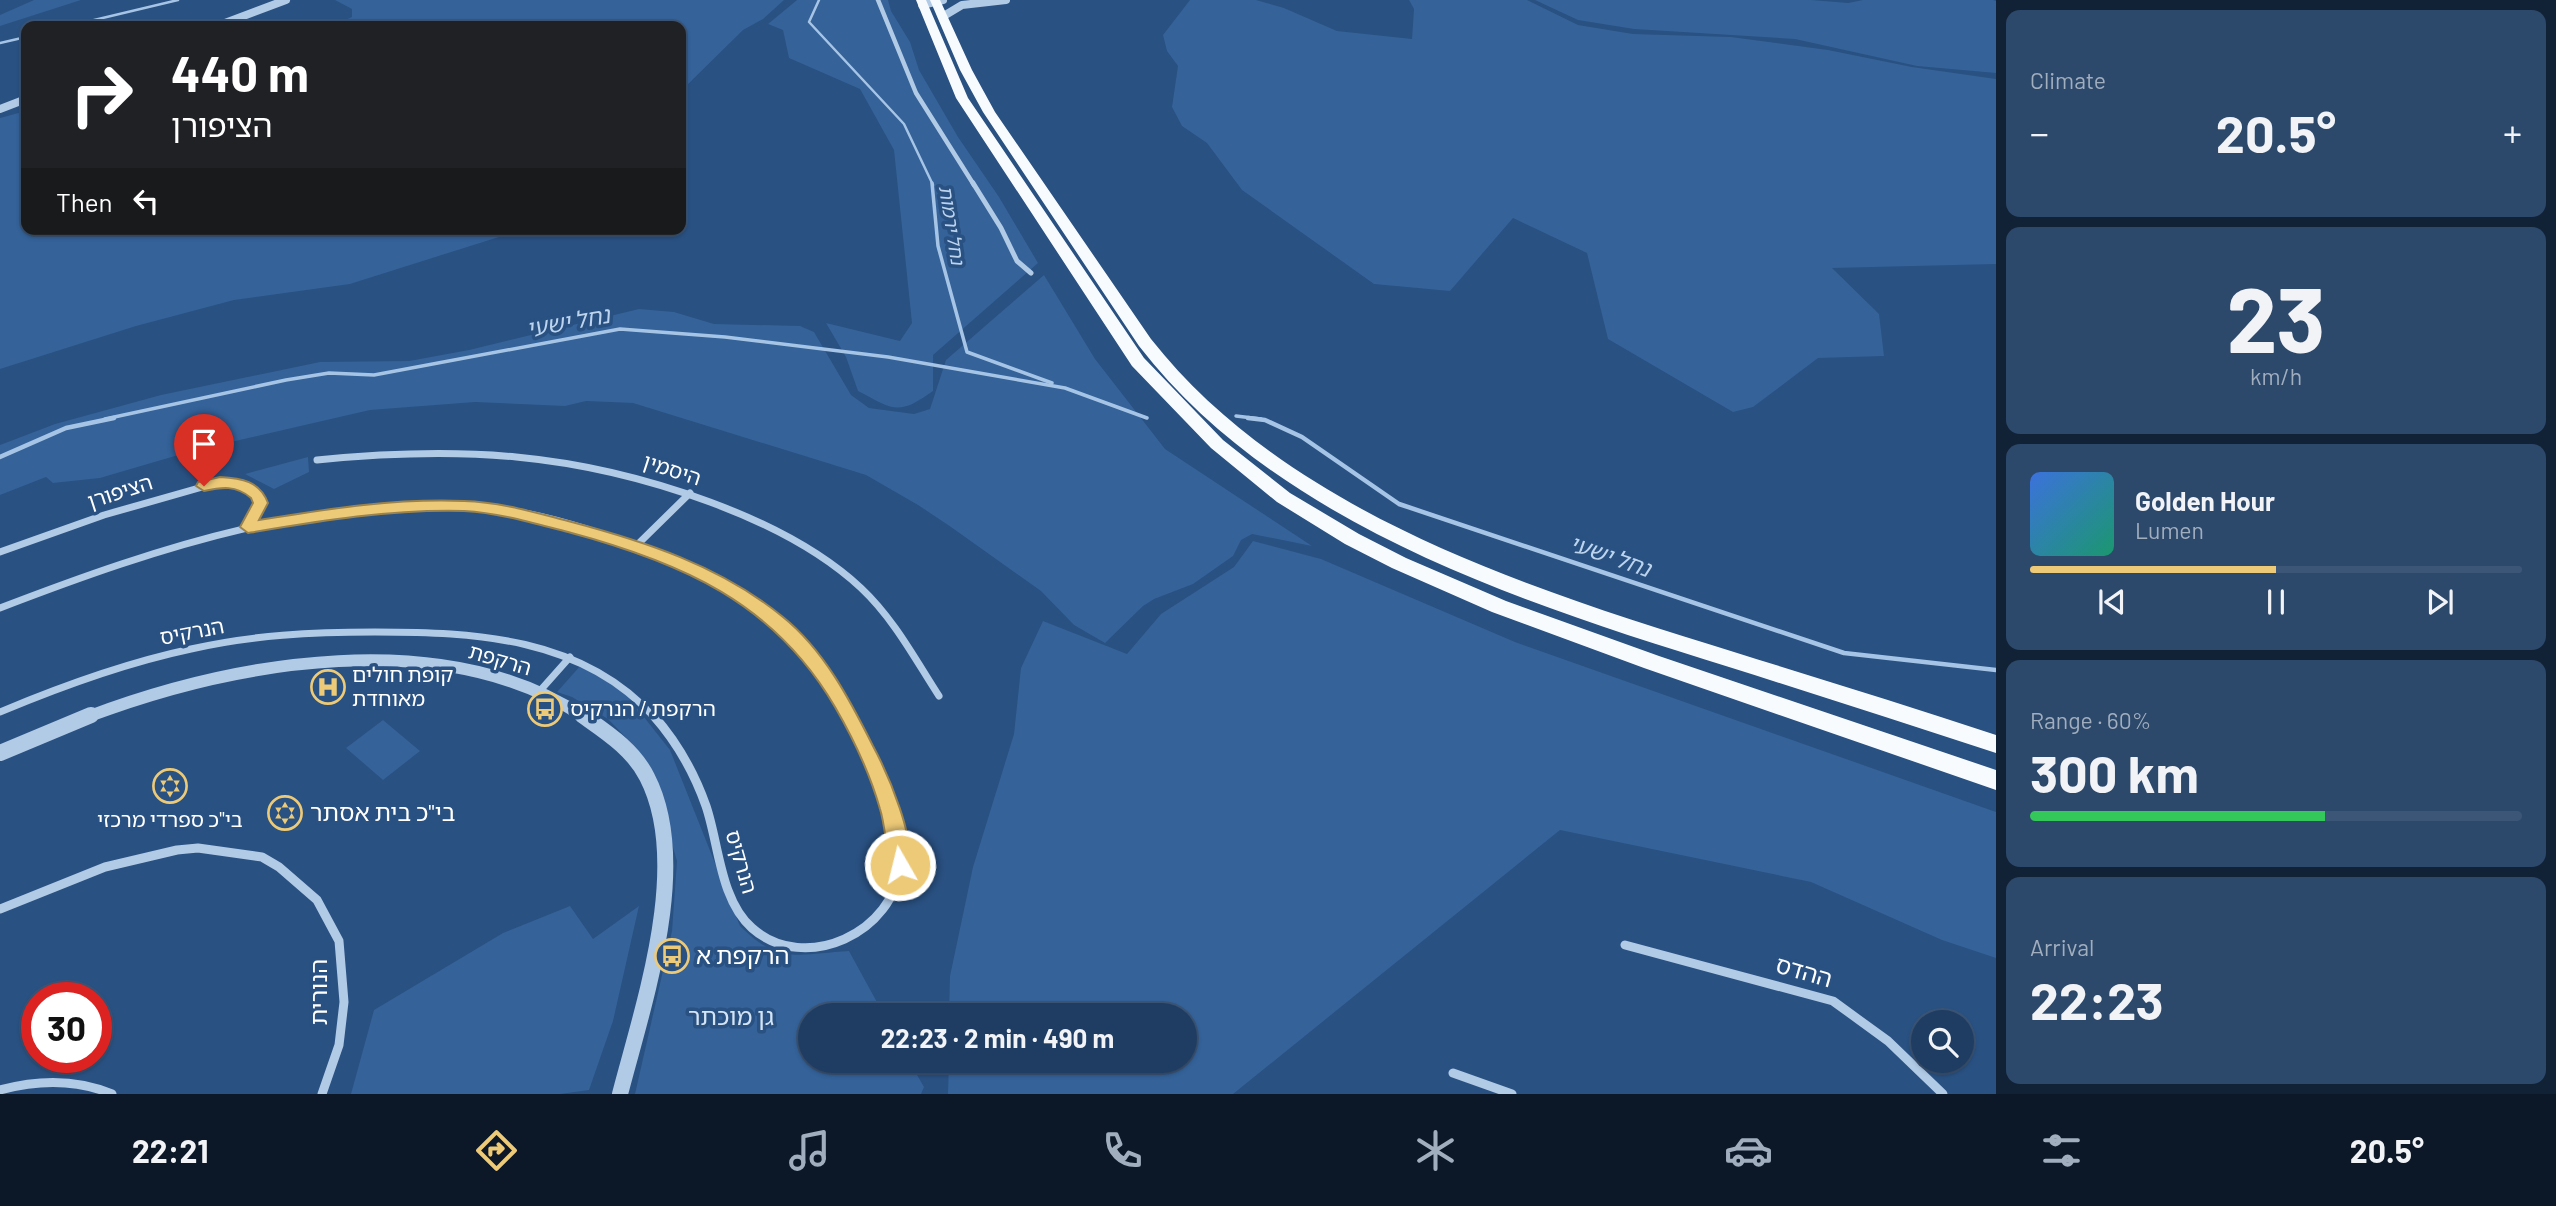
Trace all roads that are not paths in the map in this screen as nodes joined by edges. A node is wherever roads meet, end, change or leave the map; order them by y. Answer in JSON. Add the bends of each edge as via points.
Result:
{"nodes":[{"id":1,"x":286,"y":0,"type":"edge"},
{"id":2,"x":878,"y":0,"type":"edge"},
{"id":3,"x":1006,"y":0,"type":"edge"},
{"id":4,"x":922,"y":2,"type":"edge"},
{"id":5,"x":939,"y":4,"type":"edge"},
{"id":6,"x":230,"y":21,"type":"edge"},
{"id":7,"x":21,"y":101,"type":"edge"},
{"id":8,"x":0,"y":109,"type":"edge"},
{"id":9,"x":1031,"y":273,"type":"dead end"},
{"id":10,"x":317,"y":460,"type":"dead end"},
{"id":11,"x":690,"y":493,"type":"junction"},
{"id":12,"x":248,"y":527,"type":"junction"},
{"id":13,"x":636,"y":546,"type":"junction"},
{"id":14,"x":0,"y":552,"type":"edge"},
{"id":15,"x":0,"y":608,"type":"edge"},
{"id":16,"x":570,"y":657,"type":"junction"},
{"id":17,"x":538,"y":693,"type":"junction"},
{"id":18,"x":939,"y":696,"type":"dead end"},
{"id":19,"x":0,"y":712,"type":"edge"},
{"id":20,"x":1996,"y":743,"type":"edge"},
{"id":21,"x":0,"y":753,"type":"edge"},
{"id":22,"x":1996,"y":780,"type":"edge"},
{"id":23,"x":0,"y":909,"type":"edge"},
{"id":24,"x":1625,"y":945,"type":"dead end"},
{"id":25,"x":1453,"y":1073,"type":"dead end"},
{"id":26,"x":0,"y":1090,"type":"edge"},
{"id":27,"x":112,"y":1094,"type":"edge"},
{"id":28,"x":322,"y":1094,"type":"edge"},
{"id":29,"x":620,"y":1094,"type":"edge"},
{"id":30,"x":1512,"y":1094,"type":"edge"},
{"id":31,"x":1943,"y":1094,"type":"edge"}],
"edges":[{"from":1,"to":6,"type":"street"},
{"from":2,"to":9,"type":"street","via":[[916,93],[1017,261]]},
{"from":3,"to":5,"type":"street","via":[[951,7]]},
{"from":4,"to":5,"type":"street"},
{"from":4,"to":22,"type":"highway","via":[[962,98],[1138,362],[1212,439],[1306,512],[1380,554],[1479,596],[1619,650]]},
{"from":5,"to":20,"type":"highway","via":[[978,94],[1136,329],[1199,401],[1276,465],[1369,523],[1516,589]]},
{"from":7,"to":8,"type":"street"},
{"from":10,"to":11,"type":"street","name":"היסמין","via":[[426,451],[520,454],[608,468]]},
{"from":11,"to":13,"type":"street"},
{"from":11,"to":18,"type":"street","name":"היסמין","via":[[800,541],[842,573],[877,605]]},
{"from":12,"to":13,"type":"street","name":"הנרקיס","via":[[366,508],[463,506],[536,516]]},
{"from":12,"to":14,"type":"street","name":"הציפורן","via":[[260,503],[258,495],[248,487],[220,482],[104,515]]},
{"from":12,"to":15,"type":"street","name":"הנרקיס","via":[[106,567]]},
{"from":13,"to":16,"type":"street","name":"הנרקיס","via":[[692,568],[755,605],[778,621],[823,673],[869,755],[890,808],[900,865],[883,911],[849,938],[826,946],[782,946],[760,935],[734,904],[699,787],[675,739],[611,678]]},
{"from":16,"to":17,"type":"street"},
{"from":16,"to":19,"type":"street","name":"הנרקיס","via":[[530,643],[436,631],[260,637],[124,665]]},
{"from":17,"to":21,"type":"street","name":"הרקפת","via":[[509,681],[428,664],[317,662],[171,688],[96,712]]},
{"from":17,"to":29,"type":"street","name":"הרקפת","via":[[579,713],[629,752],[644,770],[659,814],[666,863],[660,935]]},
{"from":23,"to":28,"type":"street","name":"הנורית","via":[[105,867],[177,850],[198,848],[261,857],[279,867],[317,900],[339,941],[344,1002],[339,1045]]},
{"from":24,"to":31,"type":"street","name":"ההדס","via":[[1833,1001],[1888,1041]]},
{"from":25,"to":30,"type":"street"},
{"from":26,"to":27,"type":"street","via":[[80,1083]]}]}
